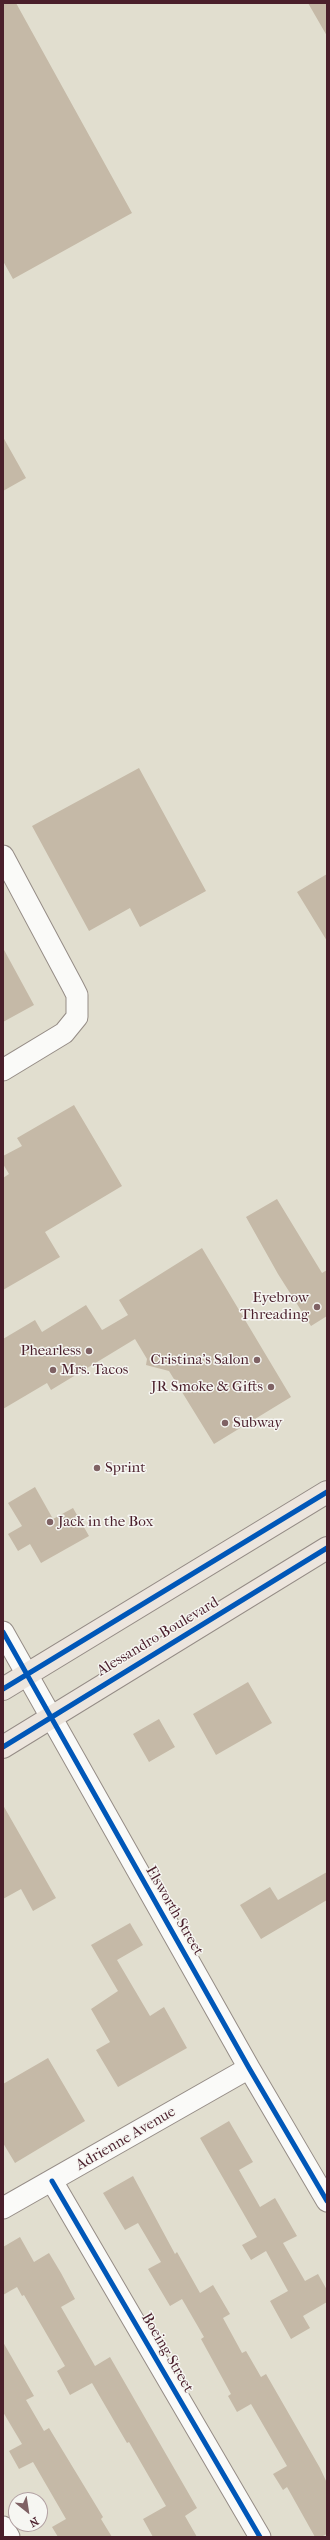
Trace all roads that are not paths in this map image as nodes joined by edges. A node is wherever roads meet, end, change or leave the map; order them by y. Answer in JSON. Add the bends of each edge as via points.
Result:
{"nodes":[{"id":1,"x":3,"y":856,"type":"edge"},
{"id":2,"x":3,"y":1070,"type":"edge"},
{"id":3,"x":327,"y":1492,"type":"edge"},
{"id":4,"x":327,"y":1548,"type":"edge"},
{"id":5,"x":3,"y":1632,"type":"edge"},
{"id":6,"x":26,"y":1674,"type":"junction"},
{"id":7,"x":3,"y":1689,"type":"edge"},
{"id":8,"x":50,"y":1717,"type":"junction"},
{"id":9,"x":3,"y":1747,"type":"edge"},
{"id":10,"x":249,"y":2068,"type":"junction"},
{"id":11,"x":52,"y":2181,"type":"junction"},
{"id":12,"x":327,"y":2201,"type":"edge"},
{"id":13,"x":3,"y":2208,"type":"edge"},
{"id":14,"x":3,"y":2527,"type":"edge"},
{"id":15,"x":9,"y":2537,"type":"edge"},
{"id":16,"x":260,"y":2537,"type":"edge"}],
"edges":[{"from":1,"to":2,"type":"street","via":[[77,995],[77,1017],[64,1033]]},
{"from":3,"to":6,"type":"main road"},
{"from":4,"to":8,"type":"main road","name":"Alessandro Boulevard"},
{"from":5,"to":6,"type":"street","name":"Elsworth Street"},
{"from":6,"to":7,"type":"main road"},
{"from":6,"to":8,"type":"street","name":"Elsworth Street"},
{"from":8,"to":9,"type":"main road","name":"Alessandro Boulevard"},
{"from":8,"to":10,"type":"street","name":"Elsworth Street"},
{"from":10,"to":11,"type":"street","name":"Adrienne Avenue"},
{"from":10,"to":12,"type":"street","name":"Elsworth Street"},
{"from":11,"to":13,"type":"street","name":"Adrienne Avenue"},
{"from":11,"to":16,"type":"street","name":"Boeing Street"},
{"from":14,"to":15,"type":"street"}]}
